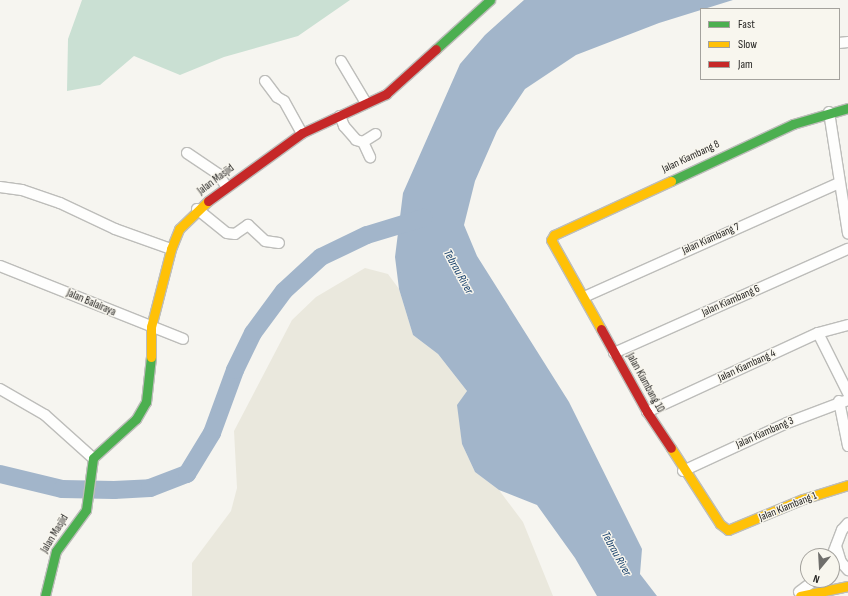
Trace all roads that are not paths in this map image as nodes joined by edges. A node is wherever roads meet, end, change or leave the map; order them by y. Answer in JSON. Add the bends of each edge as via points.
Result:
{"nodes":[{"id":1,"x":490,"y":0,"type":"edge"},
{"id":2,"x":341,"y":61,"type":"dead end"},
{"id":3,"x":265,"y":81,"type":"dead end"},
{"id":4,"x":366,"y":103,"type":"junction"},
{"id":5,"x":848,"y":108,"type":"edge"},
{"id":6,"x":829,"y":112,"type":"junction"},
{"id":7,"x":340,"y":116,"type":"junction"},
{"id":8,"x":302,"y":133,"type":"junction"},
{"id":9,"x":376,"y":134,"type":"dead end"},
{"id":10,"x":363,"y":142,"type":"junction"},
{"id":11,"x":187,"y":153,"type":"dead end"},
{"id":12,"x":370,"y":157,"type":"dead end"},
{"id":13,"x":839,"y":183,"type":"junction"},
{"id":14,"x":226,"y":186,"type":"junction"},
{"id":15,"x":0,"y":187,"type":"edge"},
{"id":16,"x":197,"y":209,"type":"junction"},
{"id":17,"x":848,"y":234,"type":"edge"},
{"id":18,"x":551,"y":240,"type":"joint"},
{"id":19,"x":279,"y":243,"type":"dead end"},
{"id":20,"x":170,"y":249,"type":"junction"},
{"id":21,"x":848,"y":249,"type":"edge"},
{"id":22,"x":0,"y":266,"type":"edge"},
{"id":23,"x":584,"y":297,"type":"junction"},
{"id":24,"x":848,"y":325,"type":"edge"},
{"id":25,"x":151,"y":327,"type":"junction"},
{"id":26,"x":818,"y":333,"type":"junction"},
{"id":27,"x":183,"y":339,"type":"dead end"},
{"id":28,"x":614,"y":353,"type":"junction"},
{"id":29,"x":0,"y":389,"type":"edge"},
{"id":30,"x":848,"y":393,"type":"edge"},
{"id":31,"x":844,"y":401,"type":"edge"},
{"id":32,"x":647,"y":412,"type":"junction"},
{"id":33,"x":848,"y":446,"type":"edge"},
{"id":34,"x":92,"y":458,"type":"junction"},
{"id":35,"x":683,"y":471,"type":"junction"},
{"id":36,"x":848,"y":484,"type":"edge"},
{"id":37,"x":848,"y":523,"type":"edge"},
{"id":38,"x":728,"y":530,"type":"joint"},
{"id":39,"x":836,"y":546,"type":"joint"},
{"id":40,"x":848,"y":570,"type":"edge"},
{"id":41,"x":848,"y":586,"type":"edge"},
{"id":42,"x":804,"y":588,"type":"edge"},
{"id":43,"x":45,"y":596,"type":"edge"},
{"id":44,"x":792,"y":596,"type":"edge"},
{"id":45,"x":800,"y":596,"type":"edge"}],
"edges":[{"from":1,"to":4,"type":"main road","name":"Jalan Masjid","via":[[386,94]]},
{"from":2,"to":4,"type":"street"},
{"from":3,"to":8,"type":"street","via":[[277,97],[284,101]]},
{"from":4,"to":7,"type":"main road","name":"Jalan Masjid"},
{"from":5,"to":6,"type":"main road","name":"Jalan Kiambang 8"},
{"from":6,"to":13,"type":"street"},
{"from":6,"to":18,"type":"main road","name":"Jalan Kiambang 8","via":[[793,124],[734,150],[554,235]]},
{"from":7,"to":8,"type":"main road","name":"Jalan Masjid"},
{"from":7,"to":10,"type":"street","via":[[351,134]]},
{"from":8,"to":14,"type":"main road","name":"Jalan Masjid"},
{"from":9,"to":10,"type":"street"},
{"from":10,"to":12,"type":"street"},
{"from":11,"to":14,"type":"street","via":[[218,174]]},
{"from":13,"to":17,"type":"street"},
{"from":13,"to":23,"type":"street","name":"Jalan Kiambang 7"},
{"from":14,"to":16,"type":"main road","name":"Jalan Masjid"},
{"from":15,"to":20,"type":"street","via":[[22,190],[60,202],[115,228]]},
{"from":16,"to":19,"type":"street","via":[[227,233],[235,234],[248,225],[265,241]]},
{"from":16,"to":20,"type":"main road","name":"Jalan Masjid","via":[[179,229]]},
{"from":18,"to":23,"type":"main road","name":"Jalan Kiambang 10"},
{"from":20,"to":25,"type":"main road","name":"Jalan Masjid","via":[[165,279]]},
{"from":21,"to":28,"type":"street","name":"Jalan Kiambang 6"},
{"from":22,"to":25,"type":"street","name":"Jalan Balairaya"},
{"from":23,"to":28,"type":"main road","name":"Jalan Kiambang 10"},
{"from":24,"to":26,"type":"street","name":"Jalan Kiambang 4"},
{"from":25,"to":27,"type":"street","name":"Jalan Balairaya"},
{"from":25,"to":34,"type":"main road","name":"Jalan Masjid","via":[[151,365],[145,406],[136,419]]},
{"from":26,"to":30,"type":"street"},
{"from":26,"to":32,"type":"street","name":"Jalan Kiambang 4"},
{"from":28,"to":32,"type":"main road","name":"Jalan Kiambang 10"},
{"from":29,"to":34,"type":"street","via":[[45,415]]},
{"from":31,"to":33,"type":"street"},
{"from":31,"to":35,"type":"street","name":"Jalan Kiambang 3"},
{"from":32,"to":35,"type":"main road","name":"Jalan Kiambang 10"},
{"from":34,"to":43,"type":"main road","name":"Jalan Masjid","via":[[86,510],[56,550]]},
{"from":35,"to":38,"type":"main road","name":"Jalan Kiambang 10","via":[[720,524]]},
{"from":36,"to":38,"type":"main road","name":"Jalan Kiambang 1","via":[[803,499]]},
{"from":37,"to":39,"type":"street","via":[[842,530]]},
{"from":39,"to":40,"type":"street","via":[[841,562]]},
{"from":41,"to":45,"type":"main road"},
{"from":42,"to":44,"type":"street"}]}
